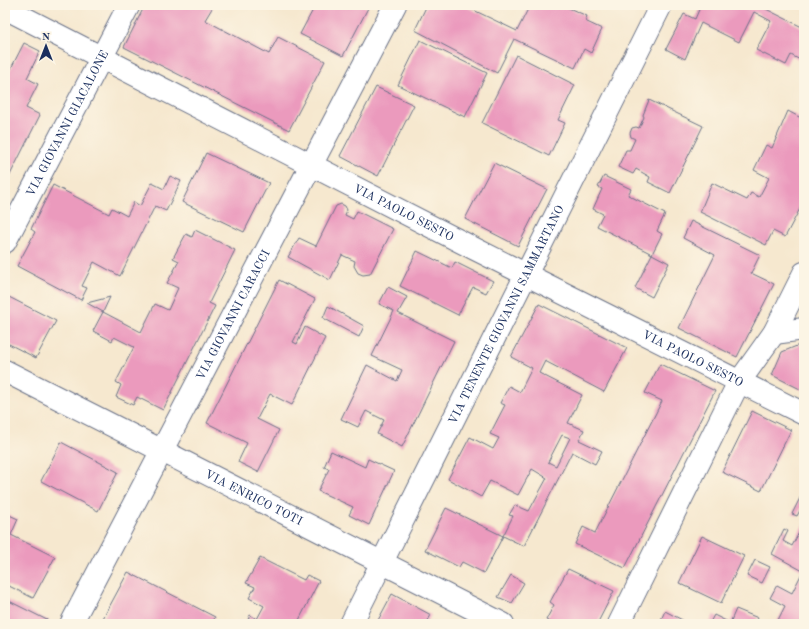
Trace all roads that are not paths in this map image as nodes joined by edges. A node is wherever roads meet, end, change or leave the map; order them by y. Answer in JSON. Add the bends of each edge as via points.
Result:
{"nodes":[{"id":1,"x":129,"y":5,"type":"edge"},
{"id":2,"x":395,"y":5,"type":"edge"},
{"id":3,"x":661,"y":5,"type":"edge"},
{"id":4,"x":5,"y":8,"type":"edge"},
{"id":5,"x":102,"y":58,"type":"junction"},
{"id":6,"x":311,"y":165,"type":"junction"},
{"id":7,"x":5,"y":242,"type":"edge"},
{"id":8,"x":804,"y":273,"type":"edge"},
{"id":9,"x":526,"y":274,"type":"junction"},
{"id":10,"x":804,"y":329,"type":"edge"},
{"id":11,"x":774,"y":333,"type":"junction"},
{"id":12,"x":5,"y":371,"type":"edge"},
{"id":13,"x":739,"y":382,"type":"junction"},
{"id":14,"x":804,"y":414,"type":"edge"},
{"id":15,"x":162,"y":451,"type":"junction"},
{"id":16,"x":382,"y":563,"type":"junction"},
{"id":17,"x":71,"y":624,"type":"edge"},
{"id":18,"x":351,"y":624,"type":"edge"},
{"id":19,"x":503,"y":624,"type":"edge"},
{"id":20,"x":620,"y":624,"type":"edge"}],
"edges":[{"from":1,"to":5,"type":"street","name":"VIA GIOVANNI GIACALONE"},
{"from":2,"to":6,"type":"street","name":"VIA GIOVANNI CARACCI"},
{"from":3,"to":9,"type":"street","name":"VIA TENENTE GIOVANNI SAMMARTANO"},
{"from":4,"to":5,"type":"street","name":"VIA PAOLO SESTO"},
{"from":5,"to":6,"type":"street","name":"VIA PAOLO SESTO"},
{"from":5,"to":7,"type":"street","name":"VIA GIOVANNI GIACALONE"},
{"from":6,"to":9,"type":"street","name":"VIA PAOLO SESTO"},
{"from":6,"to":15,"type":"street","name":"VIA GIOVANNI CARACCI"},
{"from":8,"to":11,"type":"street"},
{"from":9,"to":13,"type":"street","name":"VIA PAOLO SESTO"},
{"from":9,"to":16,"type":"street","name":"VIA TENENTE GIOVANNI SAMMARTANO"},
{"from":10,"to":11,"type":"street"},
{"from":11,"to":13,"type":"street"},
{"from":12,"to":15,"type":"street","name":"VIA ENRICO TOTI"},
{"from":13,"to":14,"type":"street","name":"VIA PAOLO SESTO"},
{"from":13,"to":20,"type":"street"},
{"from":15,"to":16,"type":"street","name":"VIA ENRICO TOTI"},
{"from":15,"to":17,"type":"street","name":"VIA GIOVANNI CARACCI"},
{"from":16,"to":18,"type":"street","name":"VIA TENENTE GIOVANNI SAMMARTANO"},
{"from":16,"to":19,"type":"street","name":"VIA ENRICO TOTI"}]}
